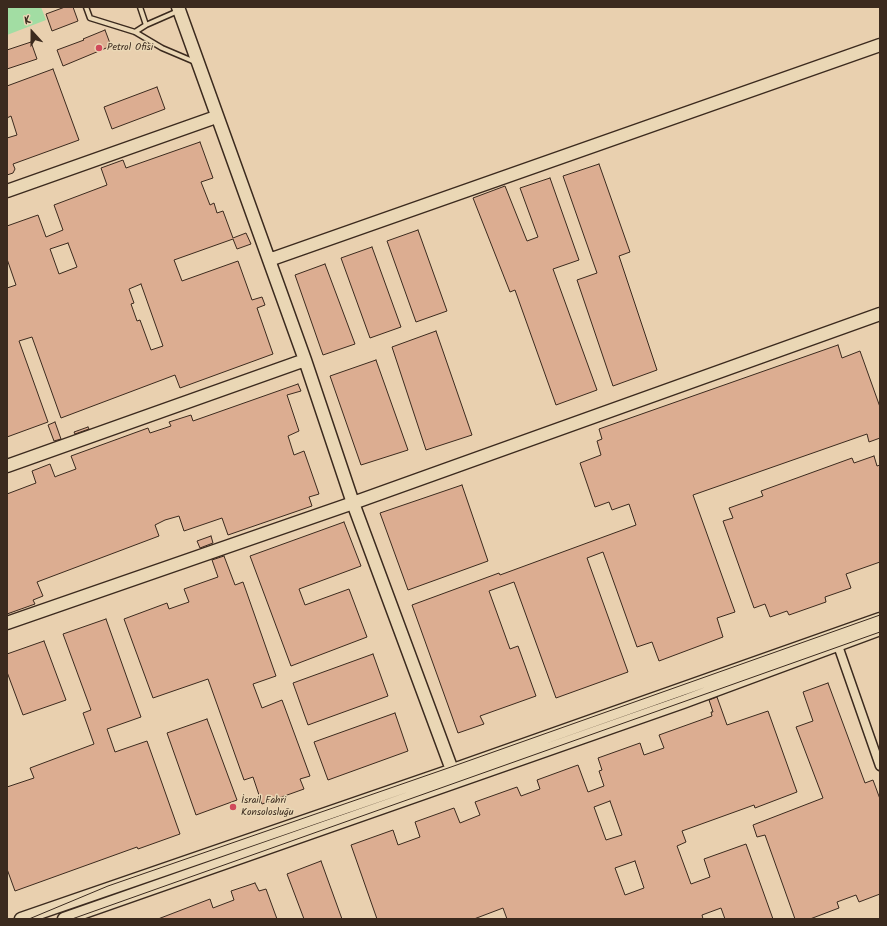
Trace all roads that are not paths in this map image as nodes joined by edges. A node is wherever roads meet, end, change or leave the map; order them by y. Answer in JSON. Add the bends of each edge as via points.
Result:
{"nodes":[{"id":1,"x":86,"y":7,"type":"edge"},
{"id":2,"x":140,"y":7,"type":"edge"},
{"id":3,"x":178,"y":9,"type":"edge"},
{"id":4,"x":146,"y":25,"type":"junction"},
{"id":5,"x":135,"y":32,"type":"junction"},
{"id":6,"x":880,"y":45,"type":"edge"},
{"id":7,"x":196,"y":62,"type":"junction"},
{"id":8,"x":216,"y":117,"type":"junction"},
{"id":9,"x":7,"y":191,"type":"edge"},
{"id":10,"x":269,"y":260,"type":"junction"},
{"id":11,"x":880,"y":314,"type":"edge"},
{"id":12,"x":305,"y":360,"type":"junction"},
{"id":13,"x":7,"y":466,"type":"edge"},
{"id":14,"x":353,"y":503,"type":"junction"},
{"id":15,"x":880,"y":619,"type":"edge"},
{"id":16,"x":7,"y":623,"type":"edge"},
{"id":17,"x":880,"y":629,"type":"edge"},
{"id":18,"x":836,"y":640,"type":"junction"},
{"id":19,"x":880,"y":766,"type":"edge"},
{"id":20,"x":455,"y":776,"type":"junction"},
{"id":21,"x":21,"y":919,"type":"edge"},
{"id":22,"x":64,"y":919,"type":"edge"}],
"edges":[{"from":1,"to":5,"type":"lane","via":[[90,18]]},
{"from":2,"to":4,"type":"lane"},
{"from":3,"to":4,"type":"lane"},
{"from":3,"to":7,"type":"street"},
{"from":4,"to":5,"type":"lane"},
{"from":5,"to":7,"type":"lane","via":[[162,48]]},
{"from":6,"to":10,"type":"street"},
{"from":7,"to":8,"type":"street"},
{"from":8,"to":9,"type":"street"},
{"from":8,"to":10,"type":"street"},
{"from":10,"to":12,"type":"street"},
{"from":11,"to":14,"type":"street"},
{"from":12,"to":13,"type":"street"},
{"from":12,"to":14,"type":"street"},
{"from":14,"to":16,"type":"street"},
{"from":14,"to":20,"type":"street"},
{"from":15,"to":18,"type":"street"},
{"from":17,"to":18,"type":"street"},
{"from":18,"to":19,"type":"street"},
{"from":18,"to":20,"type":"street","via":[[683,702]]},
{"from":20,"to":21,"type":"street"},
{"from":20,"to":22,"type":"street"}]}
